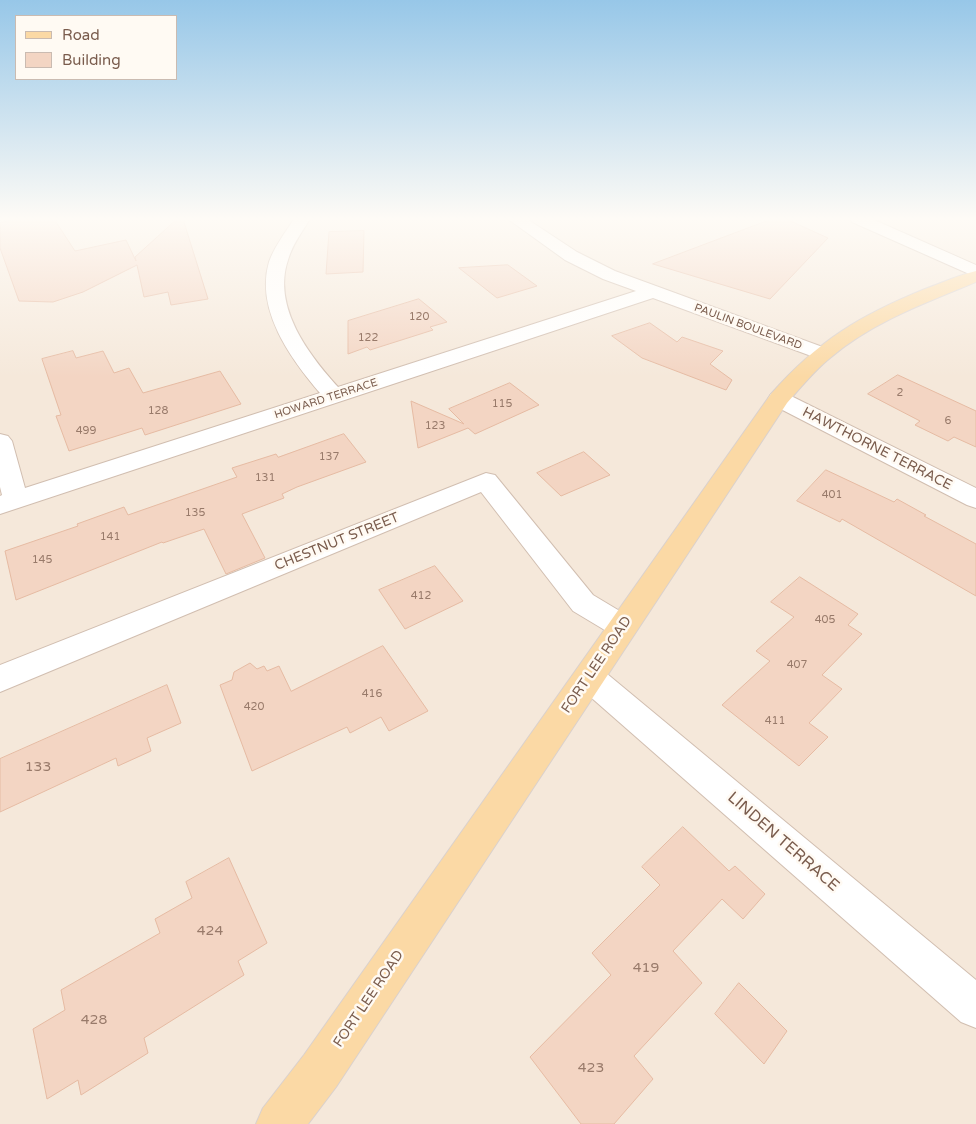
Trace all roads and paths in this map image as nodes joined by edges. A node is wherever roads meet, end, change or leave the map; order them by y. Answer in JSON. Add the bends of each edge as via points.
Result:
{"nodes":[{"id":1,"x":277,"y":271,"type":"edge"},
{"id":2,"x":602,"y":271,"type":"edge"},
{"id":3,"x":976,"y":274,"type":"edge"},
{"id":4,"x":652,"y":292,"type":"junction"},
{"id":5,"x":821,"y":353,"type":"junction"},
{"id":6,"x":334,"y":396,"type":"junction"},
{"id":7,"x":779,"y":399,"type":"junction"},
{"id":8,"x":0,"y":442,"type":"edge"},
{"id":9,"x":976,"y":499,"type":"edge"},
{"id":10,"x":8,"y":502,"type":"edge"},
{"id":11,"x":623,"y":627,"type":"junction"},
{"id":12,"x":589,"y":677,"type":"junction"},
{"id":13,"x":0,"y":679,"type":"edge"},
{"id":14,"x":976,"y":1007,"type":"edge"},
{"id":15,"x":279,"y":1124,"type":"edge"}],
"edges":[{"from":1,"to":6,"type":"street","via":[[277,295],[284,322],[298,350]]},
{"from":2,"to":4,"type":"street","name":"PAULIN BOULEVARD"},
{"from":3,"to":5,"type":"main road","name":"FORT LEE ROAD","via":[[892,309],[850,332]]},
{"from":4,"to":5,"type":"street","name":"PAULIN BOULEVARD"},
{"from":4,"to":6,"type":"street","name":"HOWARD TERRACE"},
{"from":5,"to":7,"type":"main road","name":"FORT LEE ROAD"},
{"from":6,"to":10,"type":"street","name":"HOWARD TERRACE"},
{"from":7,"to":9,"type":"street","name":"HAWTHORNE TERRACE"},
{"from":7,"to":11,"type":"main road","name":"FORT LEE ROAD"},
{"from":8,"to":10,"type":"street"},
{"from":11,"to":12,"type":"main road","name":"FORT LEE ROAD"},
{"from":11,"to":13,"type":"street","name":"CHESTNUT STREET","via":[[583,603],[486,481]]},
{"from":12,"to":14,"type":"street","name":"LINDEN TERRACE"},
{"from":12,"to":15,"type":"main road","name":"FORT LEE ROAD","via":[[320,1071]]}]}
